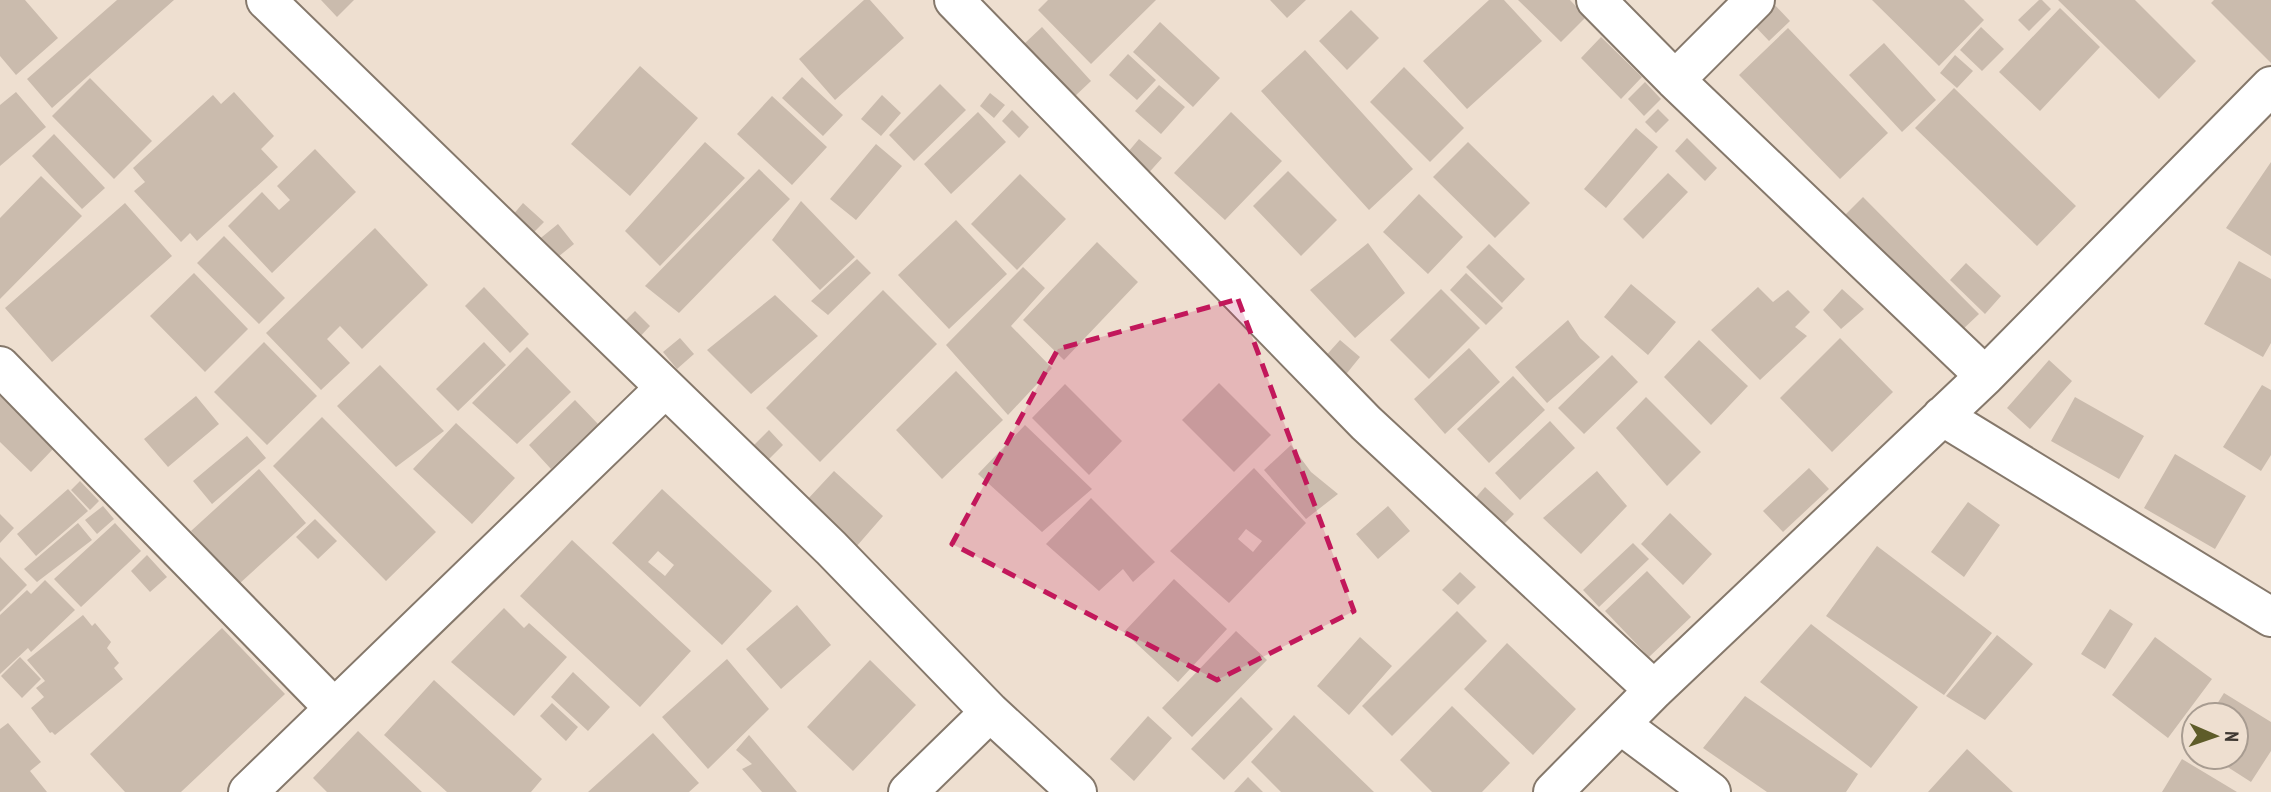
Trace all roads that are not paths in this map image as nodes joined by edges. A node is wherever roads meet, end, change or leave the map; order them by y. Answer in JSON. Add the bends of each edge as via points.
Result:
{"nodes":[{"id":1,"x":265,"y":0,"type":"edge"},
{"id":2,"x":954,"y":0,"type":"edge"},
{"id":3,"x":1596,"y":0,"type":"edge"},
{"id":4,"x":1755,"y":0,"type":"edge"},
{"id":5,"x":1675,"y":80,"type":"junction"},
{"id":6,"x":2269,"y":91,"type":"edge"},
{"id":7,"x":0,"y":366,"type":"edge"},
{"id":8,"x":1985,"y":376,"type":"junction"},
{"id":9,"x":665,"y":388,"type":"junction"},
{"id":10,"x":1942,"y":416,"type":"junction"},
{"id":11,"x":2271,"y":617,"type":"edge"},
{"id":12,"x":1654,"y":690,"type":"junction"},
{"id":13,"x":334,"y":708,"type":"junction"},
{"id":14,"x":990,"y":712,"type":"junction"},
{"id":15,"x":1621,"y":725,"type":"junction"},
{"id":16,"x":248,"y":792,"type":"edge"},
{"id":17,"x":908,"y":792,"type":"edge"},
{"id":18,"x":1077,"y":792,"type":"edge"},
{"id":19,"x":1553,"y":792,"type":"edge"},
{"id":20,"x":1711,"y":792,"type":"edge"}],
"edges":[{"from":1,"to":9,"type":"street"},
{"from":2,"to":12,"type":"street","via":[[1366,423]]},
{"from":3,"to":5,"type":"street"},
{"from":4,"to":5,"type":"street"},
{"from":5,"to":8,"type":"street"},
{"from":6,"to":8,"type":"street"},
{"from":7,"to":13,"type":"street"},
{"from":8,"to":10,"type":"street"},
{"from":9,"to":13,"type":"street"},
{"from":9,"to":14,"type":"street","via":[[831,548]]},
{"from":10,"to":11,"type":"street"},
{"from":10,"to":12,"type":"street"},
{"from":12,"to":15,"type":"street"},
{"from":13,"to":16,"type":"street"},
{"from":14,"to":17,"type":"street"},
{"from":14,"to":18,"type":"street"},
{"from":15,"to":19,"type":"street"},
{"from":15,"to":20,"type":"street"}]}
